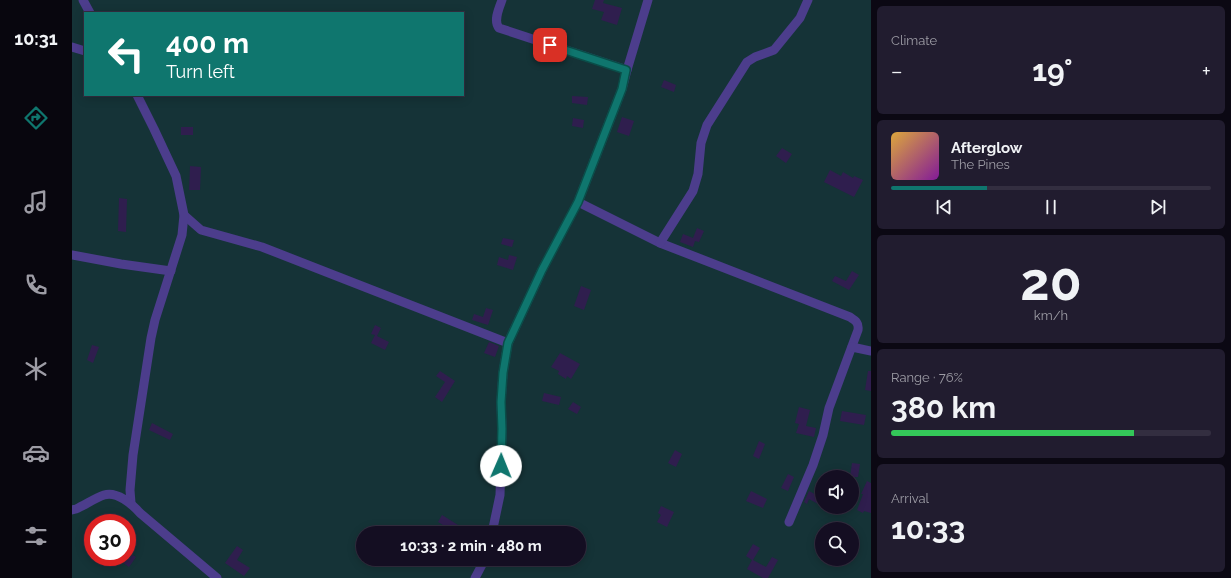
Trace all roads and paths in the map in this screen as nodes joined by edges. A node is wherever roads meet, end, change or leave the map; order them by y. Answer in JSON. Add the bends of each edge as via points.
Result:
{"nodes":[{"id":1,"x":83,"y":0,"type":"edge"},
{"id":2,"x":502,"y":0,"type":"edge"},
{"id":3,"x":648,"y":0,"type":"edge"},
{"id":4,"x":808,"y":0,"type":"edge"},
{"id":5,"x":89,"y":12,"type":"edge"},
{"id":6,"x":72,"y":47,"type":"edge"},
{"id":7,"x":84,"y":51,"type":"edge"},
{"id":8,"x":626,"y":70,"type":"junction"},
{"id":9,"x":137,"y":96,"type":"edge"},
{"id":10,"x":578,"y":202,"type":"junction"},
{"id":11,"x":184,"y":215,"type":"junction"},
{"id":12,"x":201,"y":230,"type":"junction"},
{"id":13,"x":182,"y":235,"type":"junction"},
{"id":14,"x":660,"y":243,"type":"junction"},
{"id":15,"x":72,"y":255,"type":"edge"},
{"id":16,"x":171,"y":271,"type":"junction"},
{"id":17,"x":508,"y":343,"type":"junction"},
{"id":18,"x":852,"y":347,"type":"junction"},
{"id":19,"x":871,"y":351,"type":"edge"},
{"id":20,"x":131,"y":503,"type":"junction"},
{"id":21,"x":72,"y":510,"type":"edge"},
{"id":22,"x":789,"y":522,"type":"dead end"},
{"id":23,"x":493,"y":526,"type":"edge"},
{"id":24,"x":481,"y":566,"type":"edge"},
{"id":25,"x":214,"y":577,"type":"edge"},
{"id":26,"x":475,"y":578,"type":"edge"}],
"edges":[{"from":1,"to":5,"type":"street"},
{"from":2,"to":8,"type":"street","via":[[496,20],[499,28]]},
{"from":3,"to":8,"type":"street"},
{"from":4,"to":14,"type":"street","via":[[800,18],[774,50],[755,56],[747,62],[707,125],[701,143],[698,174],[693,191]]},
{"from":6,"to":7,"type":"street"},
{"from":8,"to":10,"type":"street","via":[[619,97]]},
{"from":9,"to":11,"type":"street","via":[[176,176]]},
{"from":10,"to":14,"type":"street"},
{"from":10,"to":17,"type":"street","via":[[542,270]]},
{"from":11,"to":12,"type":"street"},
{"from":11,"to":13,"type":"street"},
{"from":12,"to":13,"type":"street"},
{"from":12,"to":17,"type":"street","via":[[262,247]]},
{"from":13,"to":16,"type":"street"},
{"from":14,"to":18,"type":"street","via":[[856,320],[859,325]]},
{"from":15,"to":16,"type":"street"},
{"from":16,"to":20,"type":"street","via":[[151,338],[133,455]]},
{"from":17,"to":23,"type":"street","via":[[501,402],[500,495]]},
{"from":18,"to":19,"type":"street"},
{"from":18,"to":22,"type":"street","via":[[829,408],[813,465]]},
{"from":20,"to":21,"type":"street","via":[[113,494]]},
{"from":20,"to":25,"type":"street"},
{"from":24,"to":26,"type":"street"}]}
